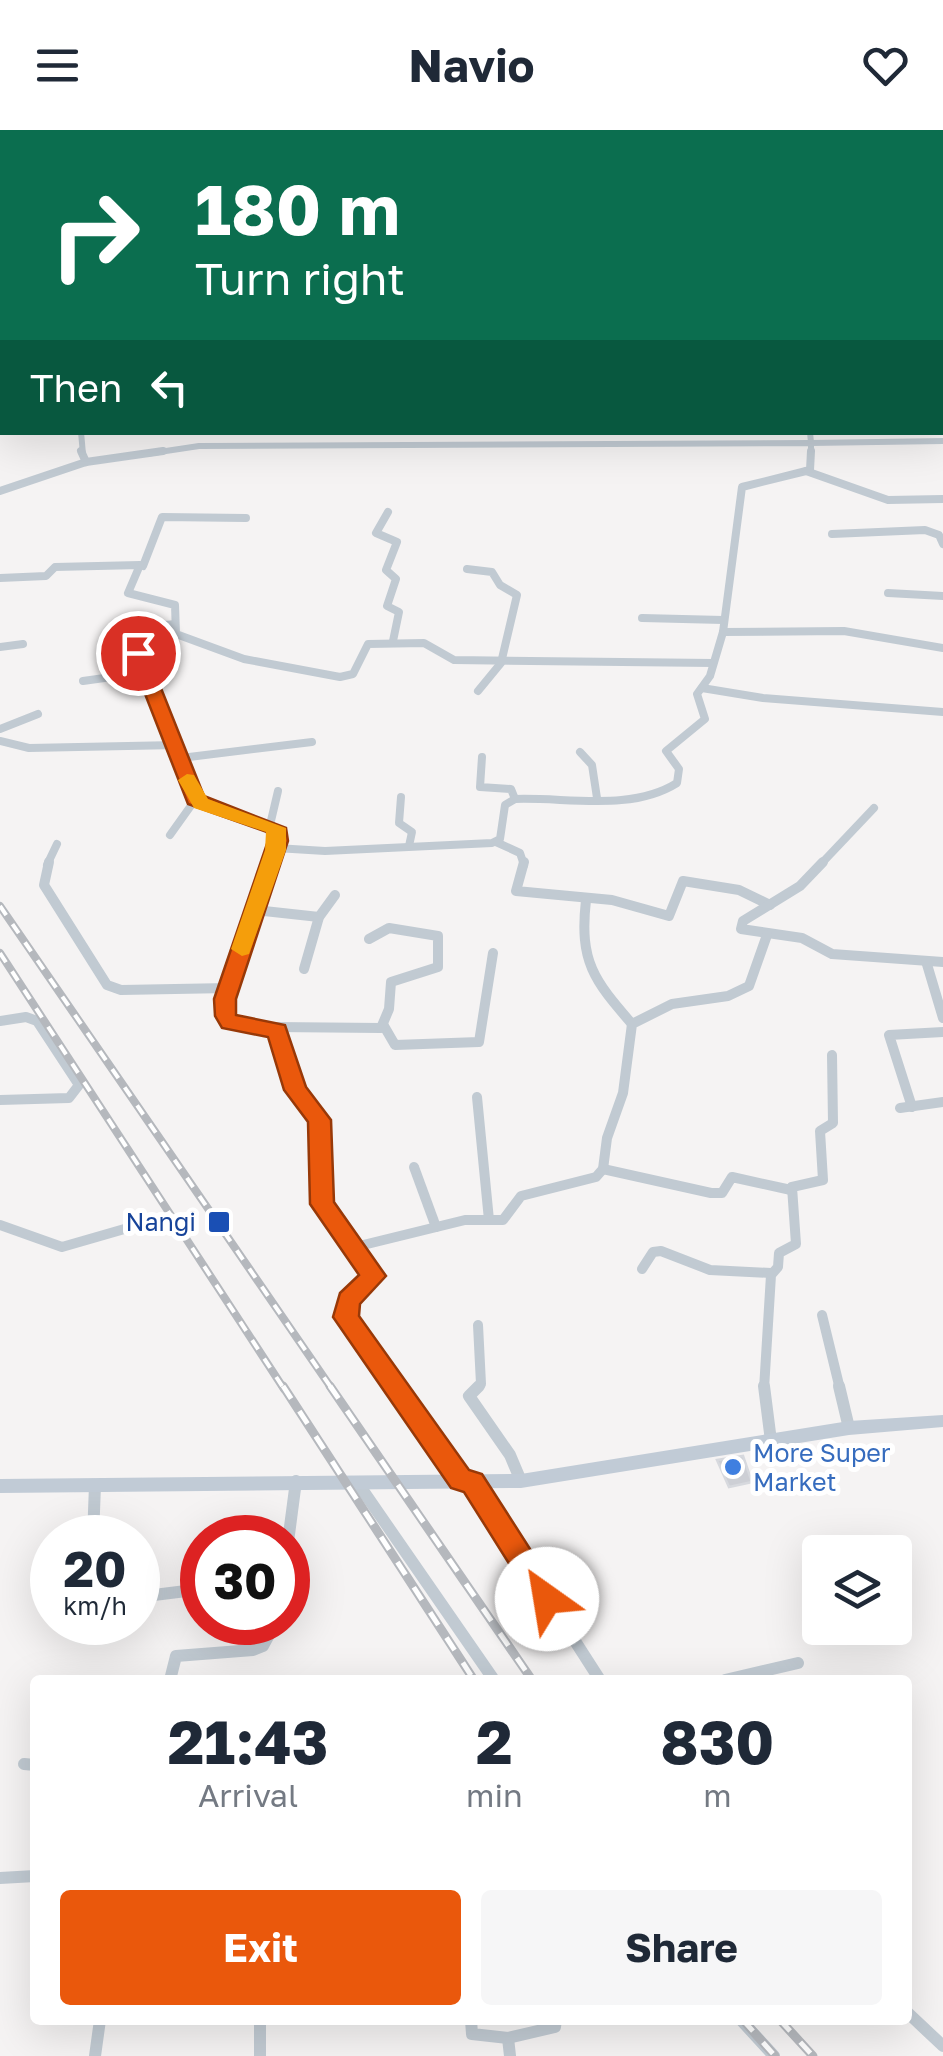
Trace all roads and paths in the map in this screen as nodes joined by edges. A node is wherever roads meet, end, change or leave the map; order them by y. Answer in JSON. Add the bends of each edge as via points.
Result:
{"nodes":[{"id":1,"x":81,"y":435,"type":"edge"},
{"id":2,"x":495,"y":435,"type":"edge"},
{"id":3,"x":670,"y":435,"type":"edge"},
{"id":4,"x":810,"y":435,"type":"edge"},
{"id":5,"x":938,"y":438,"type":"edge"},
{"id":6,"x":810,"y":443,"type":"junction"},
{"id":7,"x":671,"y":445,"type":"junction"},
{"id":8,"x":493,"y":446,"type":"junction"},
{"id":9,"x":86,"y":462,"type":"junction"},
{"id":10,"x":806,"y":471,"type":"junction"},
{"id":11,"x":0,"y":491,"type":"edge"},
{"id":12,"x":943,"y":499,"type":"edge"},
{"id":13,"x":388,"y":512,"type":"dead end"},
{"id":14,"x":246,"y":518,"type":"dead end"},
{"id":15,"x":832,"y":534,"type":"dead end"},
{"id":16,"x":943,"y":544,"type":"edge"},
{"id":17,"x":143,"y":566,"type":"junction"},
{"id":18,"x":467,"y":569,"type":"dead end"},
{"id":19,"x":0,"y":578,"type":"edge"},
{"id":20,"x":888,"y":593,"type":"dead end"},
{"id":21,"x":943,"y":596,"type":"edge"},
{"id":22,"x":642,"y":618,"type":"dead end"},
{"id":23,"x":723,"y":620,"type":"junction"},
{"id":24,"x":175,"y":624,"type":"junction"},
{"id":25,"x":723,"y":632,"type":"junction"},
{"id":26,"x":393,"y":641,"type":"junction"},
{"id":27,"x":23,"y":644,"type":"dead end"},
{"id":28,"x":0,"y":647,"type":"edge"},
{"id":29,"x":943,"y":648,"type":"edge"},
{"id":30,"x":500,"y":662,"type":"junction"},
{"id":31,"x":713,"y":663,"type":"junction"},
{"id":32,"x":147,"y":672,"type":"junction"},
{"id":33,"x":83,"y":680,"type":"dead end"},
{"id":34,"x":702,"y":688,"type":"junction"},
{"id":35,"x":478,"y":692,"type":"dead end"},
{"id":36,"x":943,"y":712,"type":"edge"},
{"id":37,"x":38,"y":714,"type":"dead end"},
{"id":38,"x":0,"y":729,"type":"edge"},
{"id":39,"x":0,"y":741,"type":"edge"},
{"id":40,"x":312,"y":742,"type":"dead end"},
{"id":41,"x":177,"y":745,"type":"junction"},
{"id":42,"x":580,"y":752,"type":"dead end"},
{"id":43,"x":482,"y":757,"type":"dead end"},
{"id":44,"x":181,"y":758,"type":"junction"},
{"id":45,"x":278,"y":791,"type":"dead end"},
{"id":46,"x":401,"y":797,"type":"dead end"},
{"id":47,"x":598,"y":798,"type":"junction"},
{"id":48,"x":515,"y":799,"type":"junction"},
{"id":49,"x":195,"y":800,"type":"junction"},
{"id":50,"x":874,"y":808,"type":"dead end"},
{"id":51,"x":270,"y":825,"type":"junction"},
{"id":52,"x":170,"y":835,"type":"dead end"},
{"id":53,"x":496,"y":842,"type":"junction"},
{"id":54,"x":57,"y":844,"type":"dead end"},
{"id":55,"x":409,"y":846,"type":"junction"},
{"id":56,"x":276,"y":848,"type":"junction"},
{"id":57,"x":335,"y":895,"type":"dead end"},
{"id":58,"x":586,"y":900,"type":"junction"},
{"id":59,"x":770,"y":904,"type":"junction"},
{"id":60,"x":255,"y":910,"type":"junction"},
{"id":61,"x":318,"y":917,"type":"junction"},
{"id":62,"x":767,"y":936,"type":"junction"},
{"id":63,"x":369,"y":939,"type":"dead end"},
{"id":64,"x":492,"y":953,"type":"dead end"},
{"id":65,"x":926,"y":961,"type":"junction"},
{"id":66,"x":943,"y":962,"type":"edge"},
{"id":67,"x":304,"y":969,"type":"dead end"},
{"id":68,"x":229,"y":988,"type":"junction"},
{"id":69,"x":943,"y":1018,"type":"edge"},
{"id":70,"x":0,"y":1021,"type":"edge"},
{"id":71,"x":632,"y":1024,"type":"junction"},
{"id":72,"x":384,"y":1026,"type":"junction"},
{"id":73,"x":274,"y":1028,"type":"junction"},
{"id":74,"x":943,"y":1032,"type":"edge"},
{"id":75,"x":832,"y":1055,"type":"dead end"},
{"id":76,"x":476,"y":1097,"type":"dead end"},
{"id":77,"x":0,"y":1100,"type":"edge"},
{"id":78,"x":943,"y":1102,"type":"edge"},
{"id":79,"x":414,"y":1166,"type":"dead end"},
{"id":80,"x":603,"y":1169,"type":"junction"},
{"id":81,"x":791,"y":1190,"type":"junction"},
{"id":82,"x":166,"y":1217,"type":"dead end"},
{"id":83,"x":489,"y":1220,"type":"junction"},
{"id":84,"x":0,"y":1225,"type":"edge"},
{"id":85,"x":436,"y":1227,"type":"junction"},
{"id":86,"x":355,"y":1247,"type":"junction"},
{"id":87,"x":642,"y":1270,"type":"dead end"},
{"id":88,"x":772,"y":1273,"type":"junction"},
{"id":89,"x":822,"y":1315,"type":"dead end"},
{"id":90,"x":478,"y":1325,"type":"dead end"},
{"id":91,"x":943,"y":1421,"type":"edge"},
{"id":92,"x":848,"y":1428,"type":"junction"},
{"id":93,"x":771,"y":1441,"type":"junction"},
{"id":94,"x":296,"y":1480,"type":"junction"},
{"id":95,"x":467,"y":1481,"type":"junction"},
{"id":96,"x":522,"y":1481,"type":"junction"},
{"id":97,"x":357,"y":1482,"type":"junction"},
{"id":98,"x":95,"y":1485,"type":"junction"},
{"id":99,"x":0,"y":1486,"type":"edge"},
{"id":100,"x":93,"y":1515,"type":"edge"},
{"id":101,"x":291,"y":1515,"type":"edge"},
{"id":102,"x":264,"y":1645,"type":"edge"},
{"id":103,"x":798,"y":1663,"type":"dead end"},
{"id":104,"x":171,"y":1675,"type":"edge"},
{"id":105,"x":491,"y":1675,"type":"edge"},
{"id":106,"x":597,"y":1675,"type":"edge"},
{"id":107,"x":746,"y":1675,"type":"edge"},
{"id":108,"x":30,"y":1876,"type":"edge"},
{"id":109,"x":0,"y":1878,"type":"edge"},
{"id":110,"x":912,"y":2017,"type":"edge"},
{"id":111,"x":99,"y":2025,"type":"edge"},
{"id":112,"x":260,"y":2025,"type":"edge"},
{"id":113,"x":471,"y":2025,"type":"edge"},
{"id":114,"x":556,"y":2025,"type":"edge"},
{"id":115,"x":746,"y":2025,"type":"edge"},
{"id":116,"x":508,"y":2038,"type":"junction"},
{"id":117,"x":943,"y":2046,"type":"edge"},
{"id":118,"x":95,"y":2056,"type":"edge"},
{"id":119,"x":260,"y":2056,"type":"edge"},
{"id":120,"x":510,"y":2056,"type":"edge"},
{"id":121,"x":774,"y":2056,"type":"edge"}],
"edges":[{"from":1,"to":9,"type":"street"},
{"from":2,"to":8,"type":"street"},
{"from":3,"to":7,"type":"street"},
{"from":4,"to":6,"type":"street"},
{"from":5,"to":6,"type":"street"},
{"from":6,"to":7,"type":"street"},
{"from":6,"to":10,"type":"street","via":[[814,466]]},
{"from":7,"to":8,"type":"street"},
{"from":8,"to":9,"type":"street","via":[[216,446]]},
{"from":9,"to":11,"type":"street"},
{"from":10,"to":12,"type":"street","via":[[888,500]]},
{"from":10,"to":23,"type":"street","via":[[742,488]]},
{"from":13,"to":26,"type":"street","via":[[376,533],[397,542],[386,570],[396,579],[387,606],[400,612]]},
{"from":14,"to":17,"type":"street","via":[[162,517]]},
{"from":15,"to":16,"type":"street","via":[[925,530]]},
{"from":17,"to":19,"type":"street","via":[[88,564],[51,568],[46,576]]},
{"from":17,"to":24,"type":"street","via":[[128,592],[176,606]]},
{"from":18,"to":30,"type":"street","via":[[492,572],[516,592]]},
{"from":20,"to":21,"type":"street"},
{"from":22,"to":23,"type":"street"},
{"from":23,"to":25,"type":"street"},
{"from":24,"to":26,"type":"street","via":[[181,639],[340,677],[352,674],[368,644]]},
{"from":24,"to":32,"type":"street","via":[[129,634]]},
{"from":25,"to":29,"type":"street","via":[[844,631]]},
{"from":25,"to":31,"type":"street"},
{"from":26,"to":30,"type":"street","via":[[431,645],[454,660]]},
{"from":27,"to":28,"type":"street"},
{"from":30,"to":31,"type":"street"},
{"from":30,"to":35,"type":"street"},
{"from":31,"to":34,"type":"street"},
{"from":32,"to":33,"type":"street"},
{"from":32,"to":41,"type":"street"},
{"from":34,"to":36,"type":"street"},
{"from":34,"to":47,"type":"street","via":[[697,698],[706,719],[666,751],[679,769],[673,788]]},
{"from":37,"to":38,"type":"street"},
{"from":39,"to":41,"type":"street","via":[[28,748]]},
{"from":40,"to":44,"type":"street"},
{"from":41,"to":44,"type":"street"},
{"from":42,"to":47,"type":"street","via":[[592,766]]},
{"from":43,"to":48,"type":"street","via":[[480,787],[511,790]]},
{"from":44,"to":49,"type":"street"},
{"from":45,"to":51,"type":"street"},
{"from":46,"to":55,"type":"street","via":[[399,823],[412,832]]},
{"from":47,"to":48,"type":"street"},
{"from":48,"to":53,"type":"street","via":[[505,805]]},
{"from":49,"to":51,"type":"street"},
{"from":49,"to":52,"type":"street"},
{"from":50,"to":59,"type":"street","via":[[800,886]]},
{"from":51,"to":56,"type":"street","via":[[278,835]]},
{"from":53,"to":55,"type":"street"},
{"from":53,"to":58,"type":"street","via":[[520,852],[524,866],[516,891]]},
{"from":54,"to":68,"type":"street","via":[[44,885],[107,984],[121,990]]},
{"from":55,"to":56,"type":"street"},
{"from":56,"to":60,"type":"street"},
{"from":57,"to":61,"type":"street"},
{"from":58,"to":59,"type":"street","via":[[669,916],[683,881],[739,890]]},
{"from":58,"to":71,"type":"street","via":[[583,927],[594,980]]},
{"from":59,"to":62,"type":"street","via":[[740,925]]},
{"from":60,"to":61,"type":"street"},
{"from":60,"to":68,"type":"street"},
{"from":61,"to":67,"type":"street"},
{"from":62,"to":65,"type":"street","via":[[802,938],[832,954]]},
{"from":62,"to":71,"type":"street","via":[[749,986],[672,1004]]},
{"from":63,"to":72,"type":"street","via":[[389,928],[440,940],[436,970],[391,982]]},
{"from":64,"to":72,"type":"street","via":[[479,1042],[395,1045]]},
{"from":65,"to":66,"type":"street"},
{"from":65,"to":69,"type":"street"},
{"from":68,"to":73,"type":"street","via":[[230,1023]]},
{"from":70,"to":77,"type":"street","via":[[37,1021],[80,1086],[69,1098]]},
{"from":71,"to":80,"type":"street"},
{"from":72,"to":73,"type":"street"},
{"from":73,"to":86,"type":"street","via":[[295,1090],[320,1120],[322,1204]]},
{"from":74,"to":78,"type":"street","via":[[888,1036],[906,1107]]},
{"from":75,"to":81,"type":"street","via":[[833,1123],[820,1131],[824,1180]]},
{"from":76,"to":83,"type":"street"},
{"from":79,"to":85,"type":"street"},
{"from":80,"to":81,"type":"street","via":[[711,1193],[722,1193],[732,1177]]},
{"from":80,"to":83,"type":"street","via":[[575,1185],[521,1196],[509,1218]]},
{"from":81,"to":88,"type":"street","via":[[796,1244],[778,1253]]},
{"from":82,"to":84,"type":"street","via":[[62,1247],[27,1229]]},
{"from":83,"to":85,"type":"street"},
{"from":85,"to":86,"type":"street"},
{"from":86,"to":95,"type":"street","via":[[373,1276],[348,1300],[346,1317]]},
{"from":87,"to":88,"type":"street","via":[[656,1251],[710,1270]]},
{"from":88,"to":93,"type":"street","via":[[761,1362]]},
{"from":89,"to":92,"type":"street"},
{"from":90,"to":96,"type":"street","via":[[481,1384],[469,1396]]},
{"from":91,"to":92,"type":"street"},
{"from":92,"to":93,"type":"street"},
{"from":93,"to":96,"type":"street"},
{"from":94,"to":97,"type":"street"},
{"from":94,"to":98,"type":"street"},
{"from":94,"to":101,"type":"street"},
{"from":95,"to":96,"type":"street"},
{"from":95,"to":97,"type":"street"},
{"from":95,"to":106,"type":"street"},
{"from":97,"to":105,"type":"street"},
{"from":98,"to":99,"type":"street"},
{"from":98,"to":100,"type":"street"},
{"from":102,"to":104,"type":"street","via":[[176,1656]]},
{"from":103,"to":107,"type":"street"},
{"from":108,"to":109,"type":"street"},
{"from":110,"to":117,"type":"street"},
{"from":111,"to":118,"type":"street"},
{"from":112,"to":119,"type":"street"},
{"from":113,"to":116,"type":"street","via":[[472,2034]]},
{"from":114,"to":116,"type":"street"},
{"from":115,"to":121,"type":"street"},
{"from":116,"to":120,"type":"street"}]}
